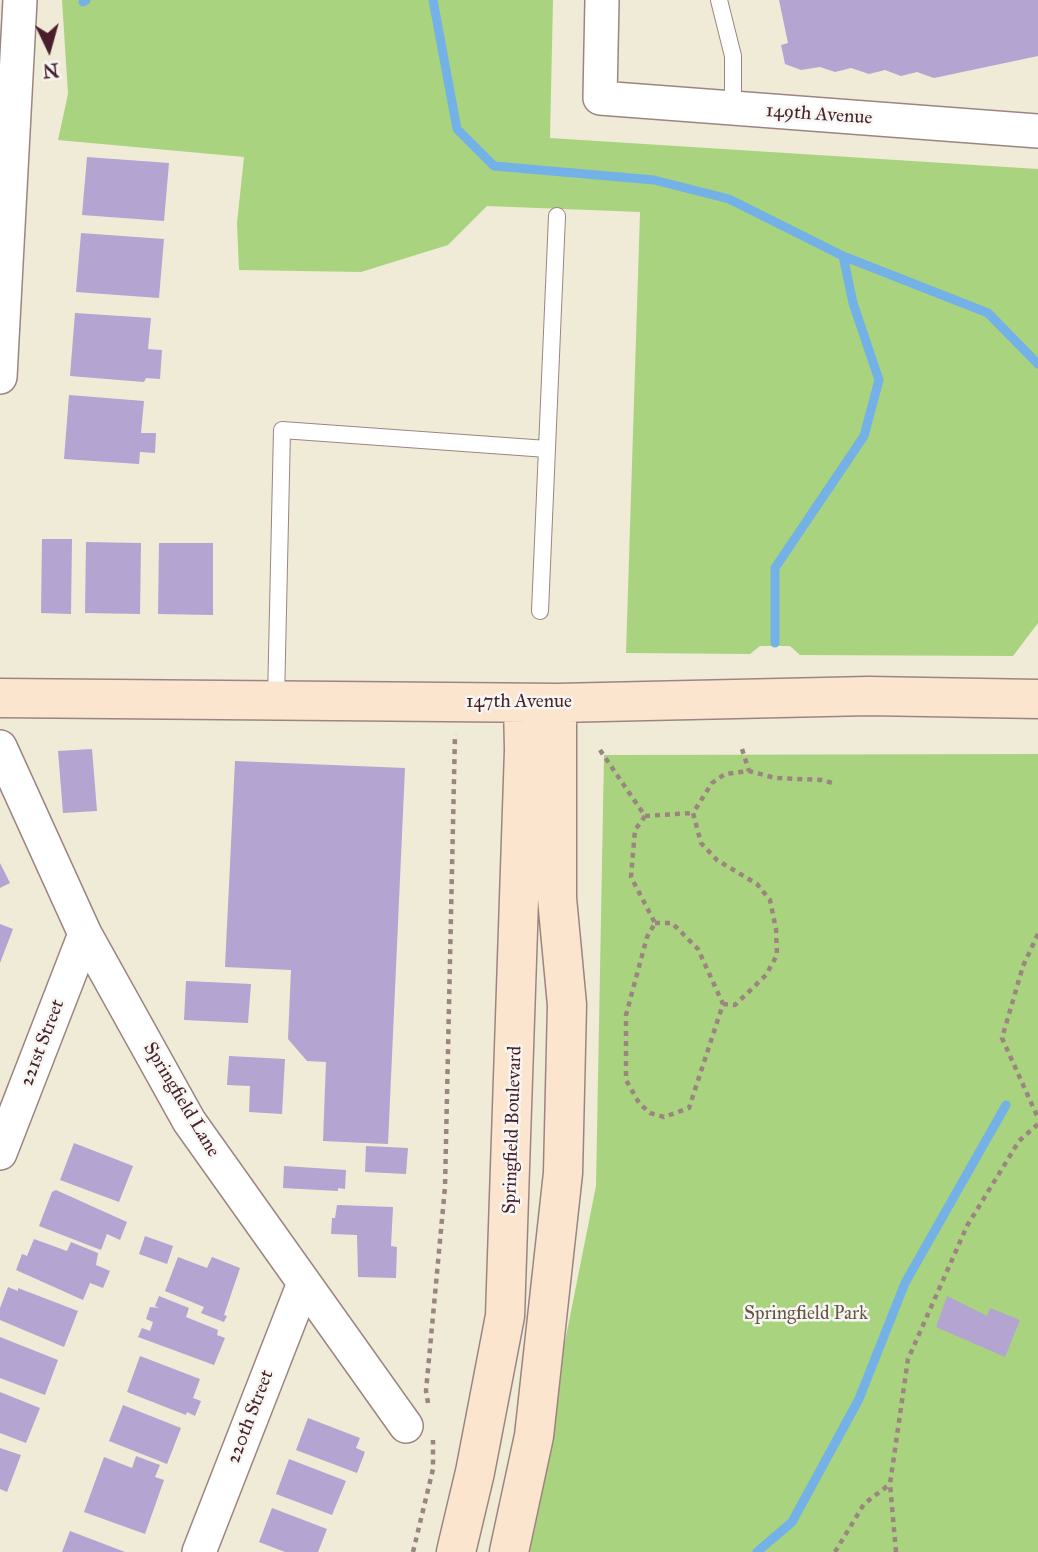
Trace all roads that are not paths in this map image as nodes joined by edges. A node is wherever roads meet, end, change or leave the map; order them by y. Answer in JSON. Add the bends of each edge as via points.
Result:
{"nodes":[{"id":1,"x":20,"y":0,"type":"edge"},
{"id":2,"x":602,"y":0,"type":"edge"},
{"id":3,"x":719,"y":0,"type":"edge"},
{"id":4,"x":8,"y":78,"type":"edge"},
{"id":5,"x":733,"y":108,"type":"junction"},
{"id":6,"x":1038,"y":131,"type":"edge"},
{"id":7,"x":557,"y":216,"type":"dead end"},
{"id":8,"x":0,"y":377,"type":"edge"},
{"id":9,"x":547,"y":450,"type":"junction"},
{"id":10,"x":540,"y":611,"type":"dead end"},
{"id":11,"x":0,"y":698,"type":"edge"},
{"id":12,"x":1038,"y":699,"type":"edge"},
{"id":13,"x":276,"y":700,"type":"junction"},
{"id":14,"x":540,"y":703,"type":"junction"},
{"id":15,"x":0,"y":747,"type":"edge"},
{"id":16,"x":85,"y":934,"type":"junction"},
{"id":17,"x":0,"y":1153,"type":"edge"},
{"id":18,"x":303,"y":1283,"type":"junction"},
{"id":19,"x":423,"y":1422,"type":"road end"},
{"id":20,"x":199,"y":1552,"type":"edge"},
{"id":21,"x":456,"y":1552,"type":"edge"},
{"id":22,"x":509,"y":1552,"type":"edge"}],
"edges":[{"from":1,"to":4,"type":"street"},
{"from":2,"to":5,"type":"street","name":"149th Avenue","via":[[600,98]]},
{"from":3,"to":5,"type":"lane","via":[[733,56]]},
{"from":4,"to":8,"type":"street"},
{"from":5,"to":6,"type":"street","name":"149th Avenue"},
{"from":7,"to":9,"type":"lane"},
{"from":9,"to":10,"type":"lane"},
{"from":9,"to":13,"type":"lane","via":[[282,430]]},
{"from":11,"to":13,"type":"street","name":"147th Avenue"},
{"from":12,"to":14,"type":"street","name":"147th Avenue","via":[[869,696]]},
{"from":13,"to":14,"type":"street","name":"147th Avenue"},
{"from":14,"to":21,"type":"street","name":"Springfield Boulevard","via":[[524,764],[505,1316]]},
{"from":14,"to":22,"type":"street","via":[[567,1005],[563,1173],[534,1436]]},
{"from":15,"to":16,"type":"street","name":"Springfield Lane"},
{"from":16,"to":17,"type":"street","name":"221st Street"},
{"from":16,"to":18,"type":"street","name":"Springfield Lane","via":[[190,1121]]},
{"from":18,"to":19,"type":"street","name":"Springfield Lane"},
{"from":18,"to":20,"type":"street","name":"220th Street"}]}
